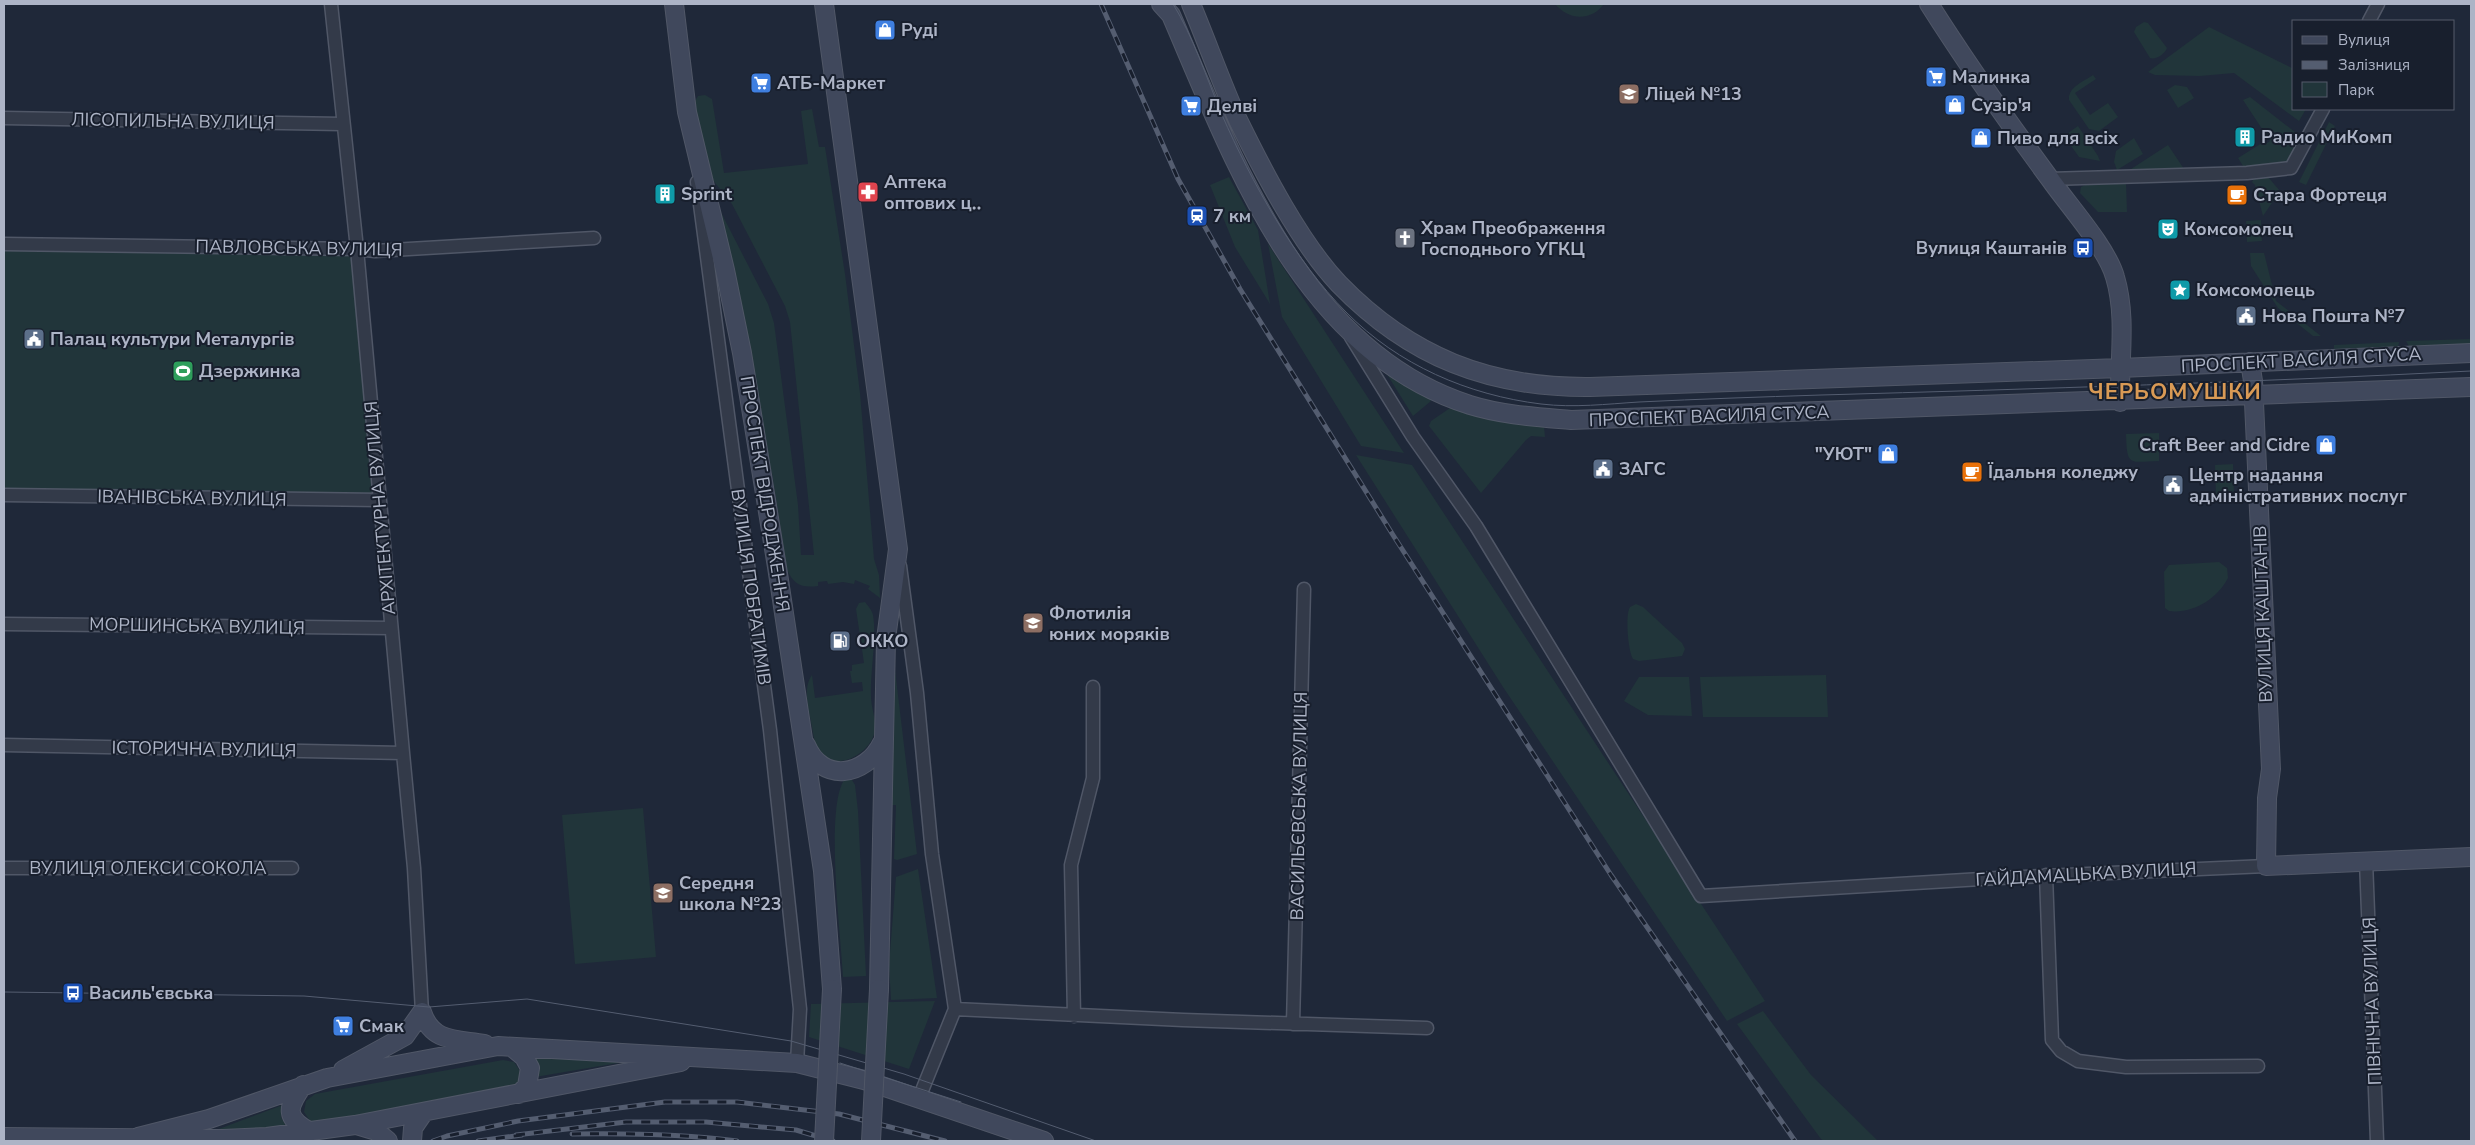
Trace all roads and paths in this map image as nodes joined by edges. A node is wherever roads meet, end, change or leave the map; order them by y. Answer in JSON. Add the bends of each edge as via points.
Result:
{"nodes":[{"id":1,"x":331,"y":4,"type":"edge"},
{"id":2,"x":674,"y":4,"type":"edge"},
{"id":3,"x":824,"y":4,"type":"edge"},
{"id":4,"x":1161,"y":4,"type":"edge"},
{"id":5,"x":1191,"y":4,"type":"edge"},
{"id":6,"x":1929,"y":4,"type":"edge"},
{"id":7,"x":2378,"y":4,"type":"edge"},
{"id":8,"x":2370,"y":20,"type":"edge"},
{"id":9,"x":2321,"y":110,"type":"edge"},
{"id":10,"x":687,"y":112,"type":"junction"},
{"id":11,"x":4,"y":118,"type":"edge"},
{"id":12,"x":342,"y":124,"type":"junction"},
{"id":13,"x":2049,"y":179,"type":"junction"},
{"id":14,"x":594,"y":238,"type":"dead end"},
{"id":15,"x":4,"y":244,"type":"edge"},
{"id":16,"x":357,"y":248,"type":"junction"},
{"id":17,"x":1341,"y":323,"type":"junction"},
{"id":18,"x":2471,"y":353,"type":"edge"},
{"id":19,"x":2250,"y":362,"type":"junction"},
{"id":20,"x":2120,"y":368,"type":"junction"},
{"id":21,"x":2471,"y":387,"type":"edge"},
{"id":22,"x":2253,"y":396,"type":"junction"},
{"id":23,"x":2120,"y":402,"type":"junction"},
{"id":24,"x":4,"y":495,"type":"edge"},
{"id":25,"x":380,"y":500,"type":"junction"},
{"id":26,"x":898,"y":549,"type":"junction"},
{"id":27,"x":1304,"y":588,"type":"dead end"},
{"id":28,"x":4,"y":624,"type":"edge"},
{"id":29,"x":391,"y":628,"type":"junction"},
{"id":30,"x":1094,"y":687,"type":"dead end"},
{"id":31,"x":804,"y":740,"type":"junction"},
{"id":32,"x":882,"y":742,"type":"junction"},
{"id":33,"x":4,"y":746,"type":"edge"},
{"id":34,"x":403,"y":753,"type":"junction"},
{"id":35,"x":2471,"y":857,"type":"edge"},
{"id":36,"x":2366,"y":862,"type":"junction"},
{"id":37,"x":2266,"y":866,"type":"junction"},
{"id":38,"x":4,"y":868,"type":"edge"},
{"id":39,"x":292,"y":868,"type":"dead end"},
{"id":40,"x":2046,"y":875,"type":"junction"},
{"id":41,"x":955,"y":1008,"type":"junction"},
{"id":42,"x":422,"y":1012,"type":"junction"},
{"id":43,"x":1074,"y":1016,"type":"junction"},
{"id":44,"x":1293,"y":1024,"type":"junction"},
{"id":45,"x":1426,"y":1028,"type":"dead end"},
{"id":46,"x":506,"y":1047,"type":"junction"},
{"id":47,"x":696,"y":1059,"type":"junction"},
{"id":48,"x":797,"y":1063,"type":"junction"},
{"id":49,"x":2258,"y":1066,"type":"dead end"},
{"id":50,"x":327,"y":1078,"type":"junction"},
{"id":51,"x":303,"y":1085,"type":"junction"},
{"id":52,"x":519,"y":1094,"type":"junction"},
{"id":53,"x":919,"y":1098,"type":"junction"},
{"id":54,"x":424,"y":1112,"type":"junction"},
{"id":55,"x":355,"y":1125,"type":"junction"},
{"id":56,"x":310,"y":1132,"type":"junction"},
{"id":57,"x":4,"y":1137,"type":"edge"},
{"id":58,"x":138,"y":1137,"type":"junction"},
{"id":59,"x":388,"y":1141,"type":"edge"},
{"id":60,"x":412,"y":1141,"type":"edge"},
{"id":61,"x":824,"y":1141,"type":"edge"},
{"id":62,"x":871,"y":1141,"type":"edge"},
{"id":63,"x":1044,"y":1141,"type":"edge"},
{"id":64,"x":2377,"y":1141,"type":"edge"}],
"edges":[{"from":1,"to":12,"type":"street","name":"АРХІТЕКТУРНА ВУЛИЦЯ"},
{"from":2,"to":10,"type":"main road","name":"ПРОСПЕКТ ВІДРОДЖЕННЯ"},
{"from":3,"to":26,"type":"main road"},
{"from":4,"to":17,"type":"main road","name":"ПРОСПЕКТ ВАСИЛЯ СТУСА","via":[[1171,14],[1246,185],[1307,285]]},
{"from":5,"to":20,"type":"main road","name":"ПРОСПЕКТ ВАСИЛЯ СТУСА","via":[[1242,126],[1282,202],[1318,258],[1338,283],[1390,328],[1466,370],[1508,382],[1553,388]]},
{"from":6,"to":13,"type":"main road"},
{"from":7,"to":8,"type":"street"},
{"from":9,"to":13,"type":"street","via":[[2291,168],[2247,174]]},
{"from":10,"to":31,"type":"main road","name":"ПРОСПЕКТ ВІДРОДЖЕННЯ","via":[[742,353]]},
{"from":10,"to":48,"type":"street","name":"ВУЛИЦЯ ПОБРАТИМІВ","via":[[770,730],[800,1009]]},
{"from":11,"to":12,"type":"street","name":"ЛІСОПИЛЬНА ВУЛИЦЯ"},
{"from":12,"to":16,"type":"street","name":"АРХІТЕКТУРНА ВУЛИЦЯ"},
{"from":13,"to":20,"type":"main road","via":[[2115,274],[2121,308]]},
{"from":14,"to":16,"type":"street","name":"ПАВЛОВСЬКА ВУЛИЦЯ","via":[[375,251]]},
{"from":15,"to":16,"type":"street","name":"ПАВЛОВСЬКА ВУЛИЦЯ"},
{"from":16,"to":25,"type":"street","name":"АРХІТЕКТУРНА ВУЛИЦЯ"},
{"from":17,"to":23,"type":"main road","name":"ПРОСПЕКТ ВАСИЛЯ СТУСА","via":[[1380,358],[1436,392],[1470,405],[1535,417],[1571,420]]},
{"from":17,"to":40,"type":"street","name":"ГАЙДАМАЦЬКА ВУЛИЦЯ","via":[[1418,445],[1476,526],[1700,896]]},
{"from":18,"to":19,"type":"main road","name":"ПРОСПЕКТ ВАСИЛЯ СТУСА"},
{"from":19,"to":20,"type":"main road","name":"ПРОСПЕКТ ВАСИЛЯ СТУСА"},
{"from":19,"to":22,"type":"main road","name":"ВУЛИЦЯ КАШТАНІВ"},
{"from":20,"to":23,"type":"main road"},
{"from":21,"to":22,"type":"main road","name":"ПРОСПЕКТ ВАСИЛЯ СТУСА"},
{"from":22,"to":23,"type":"main road","name":"ПРОСПЕКТ ВАСИЛЯ СТУСА"},
{"from":22,"to":37,"type":"main road","name":"ВУЛИЦЯ КАШТАНІВ","via":[[2270,769]]},
{"from":24,"to":25,"type":"street","name":"ІВАНІВСЬКА ВУЛИЦЯ"},
{"from":25,"to":29,"type":"street","name":"АРХІТЕКТУРНА ВУЛИЦЯ"},
{"from":26,"to":32,"type":"main road","via":[[886,639]]},
{"from":26,"to":41,"type":"street","via":[[917,693],[932,854]]},
{"from":27,"to":44,"type":"street","name":"ВАСИЛЬЄВСЬКА ВУЛИЦЯ"},
{"from":28,"to":29,"type":"street","name":"МОРШИНСЬКА ВУЛИЦЯ"},
{"from":29,"to":34,"type":"street","name":"АРХІТЕКТУРНА ВУЛИЦЯ"},
{"from":30,"to":43,"type":"street","via":[[1093,778],[1071,865]]},
{"from":31,"to":32,"type":"main road","via":[[818,762],[842,771],[867,764],[877,754]]},
{"from":31,"to":61,"type":"main road","name":"ПРОСПЕКТ ВІДРОДЖЕННЯ","bridge":true,"via":[[823,871],[832,989]]},
{"from":32,"to":62,"type":"main road","bridge":true,"via":[[879,989]]},
{"from":33,"to":34,"type":"street","name":"ІСТОРИЧНА ВУЛИЦЯ"},
{"from":34,"to":42,"type":"street","name":"АРХІТЕКТУРНА ВУЛИЦЯ","via":[[414,868]]},
{"from":35,"to":36,"type":"main road","name":"ГАЙДАМАЦЬКА ВУЛИЦЯ"},
{"from":36,"to":37,"type":"main road","name":"ГАЙДАМАЦЬКА ВУЛИЦЯ"},
{"from":36,"to":64,"type":"street","name":"ПІВНІЧНА ВУЛИЦЯ"},
{"from":37,"to":40,"type":"street","name":"ГАЙДАМАЦЬКА ВУЛИЦЯ"},
{"from":38,"to":39,"type":"street","name":"ВУЛИЦЯ ОЛЕКСИ СОКОЛА"},
{"from":40,"to":49,"type":"street","via":[[2052,1040],[2061,1051],[2078,1060],[2126,1067]]},
{"from":41,"to":43,"type":"street"},
{"from":41,"to":53,"type":"street"},
{"from":42,"to":46,"type":"main road","via":[[431,1031],[439,1036]]},
{"from":42,"to":50,"type":"main road","via":[[404,1036]]},
{"from":43,"to":44,"type":"street"},
{"from":44,"to":45,"type":"street"},
{"from":46,"to":47,"type":"main road","via":[[643,1053]]},
{"from":46,"to":50,"type":"main road"},
{"from":46,"to":52,"type":"main road","via":[[524,1057],[530,1068],[527,1086]]},
{"from":47,"to":48,"type":"main road"},
{"from":47,"to":52,"type":"main road"},
{"from":48,"to":53,"type":"main road"},
{"from":50,"to":51,"type":"main road"},
{"from":51,"to":56,"type":"main road","via":[[290,1113],[294,1121]]},
{"from":51,"to":58,"type":"main road","via":[[209,1119]]},
{"from":52,"to":54,"type":"main road"},
{"from":53,"to":63,"type":"main road"},
{"from":54,"to":55,"type":"main road"},
{"from":54,"to":60,"type":"main road","via":[[413,1128]]},
{"from":55,"to":56,"type":"main road"},
{"from":55,"to":59,"type":"main road","via":[[376,1131]]},
{"from":56,"to":58,"type":"main road","via":[[223,1139]]},
{"from":57,"to":58,"type":"main road"}]}
